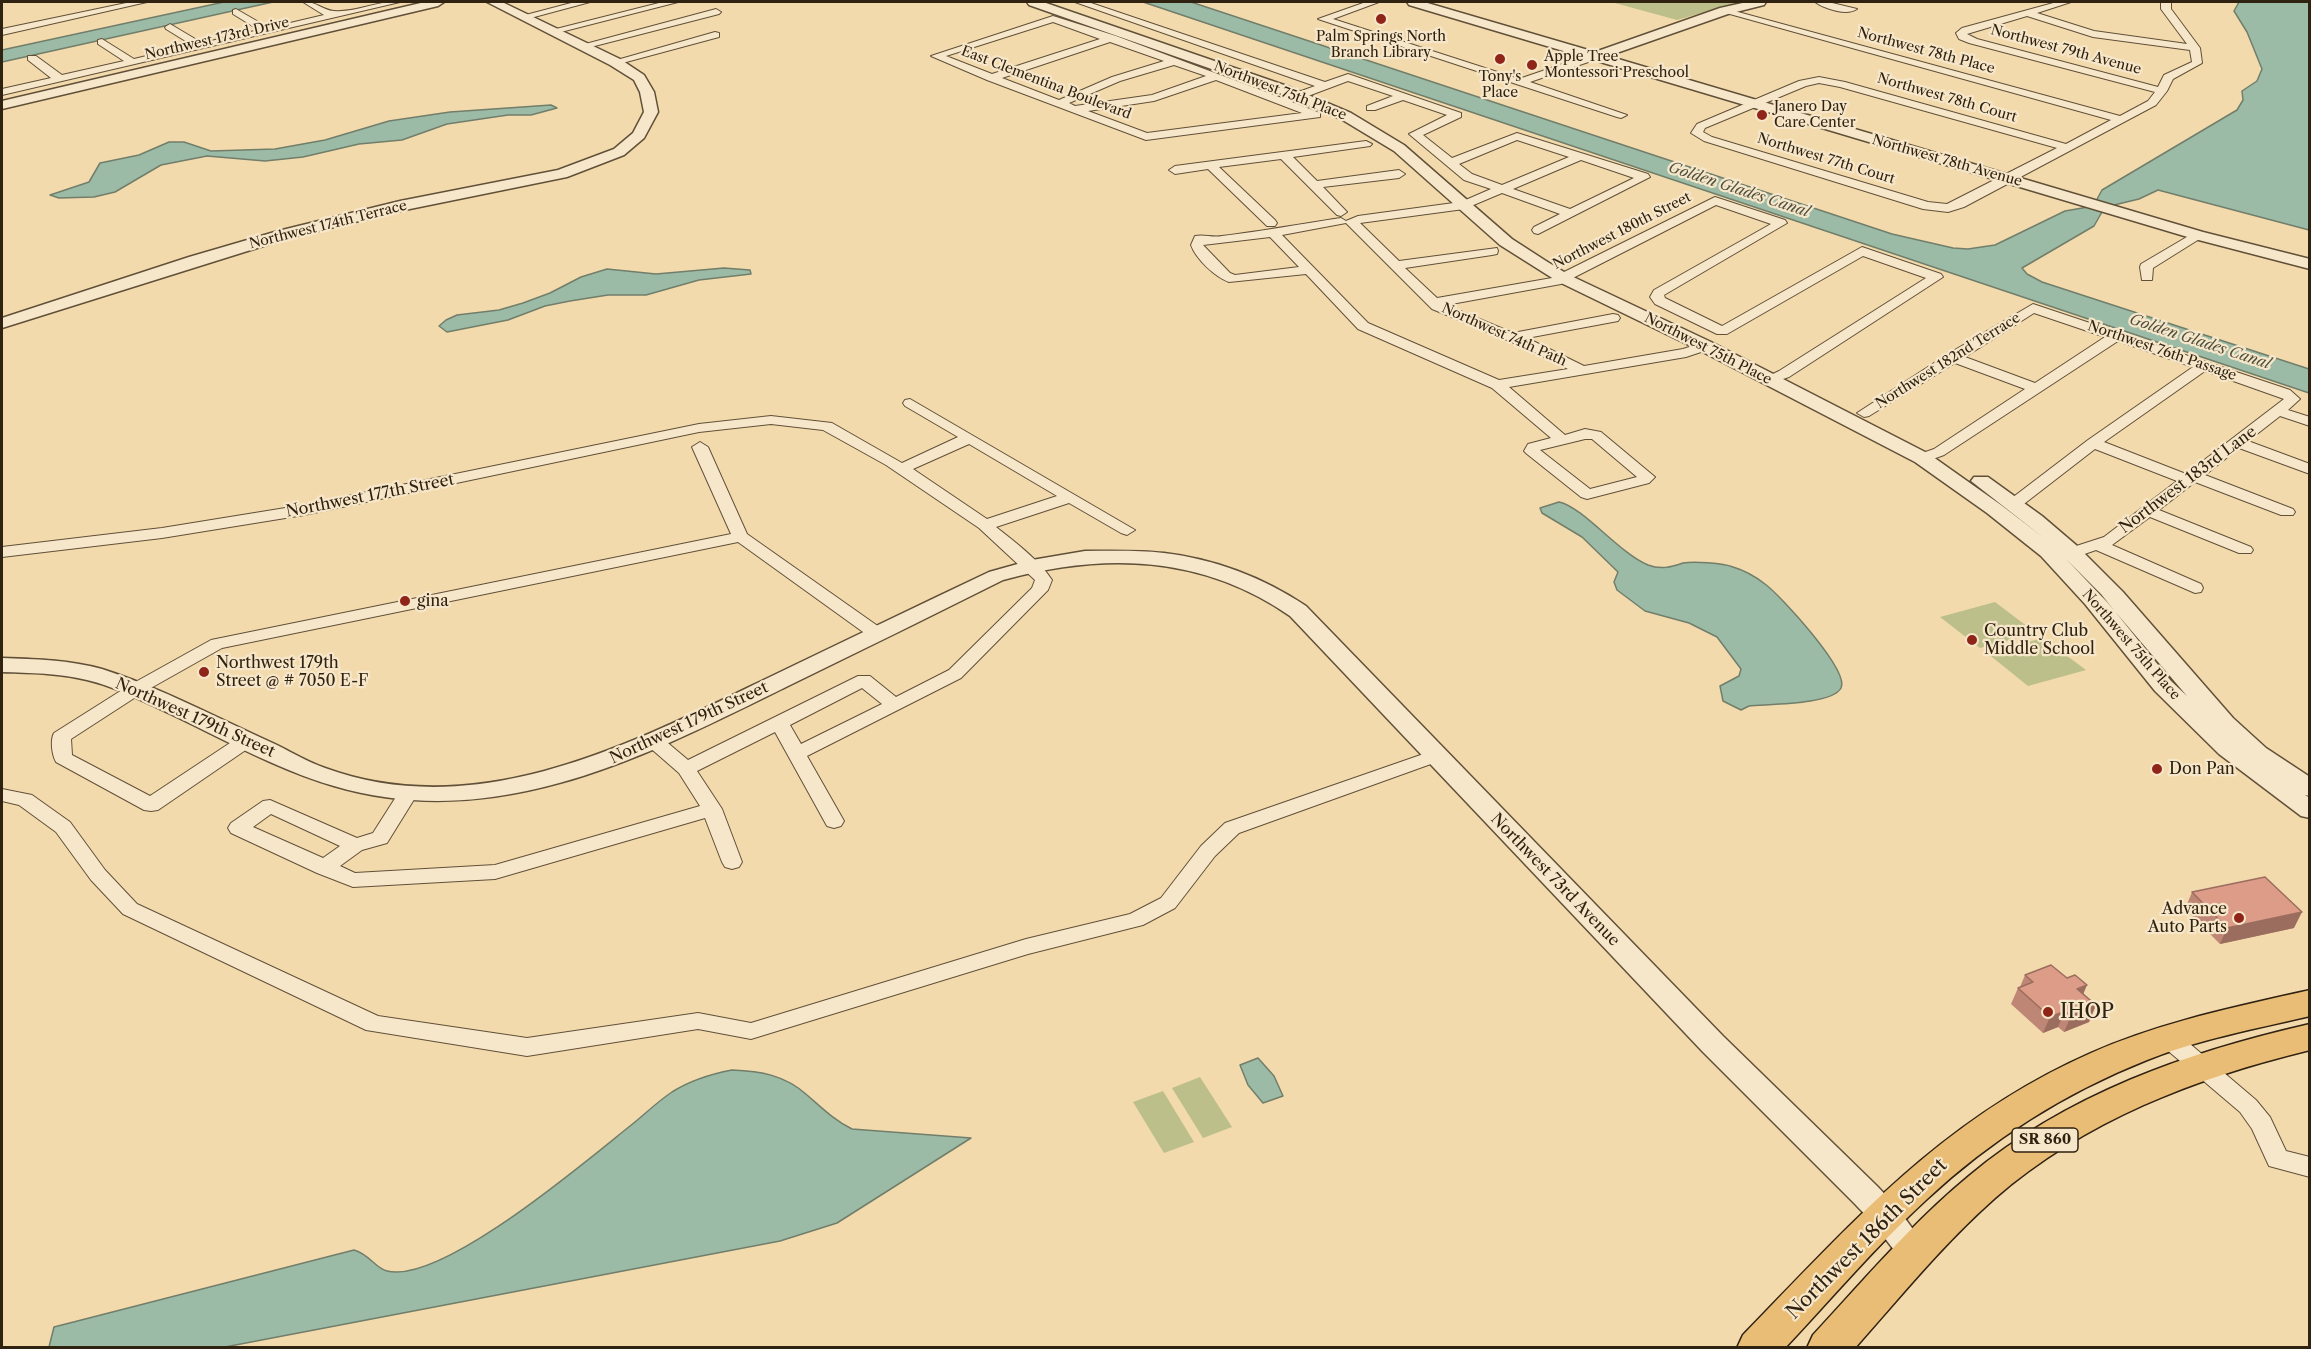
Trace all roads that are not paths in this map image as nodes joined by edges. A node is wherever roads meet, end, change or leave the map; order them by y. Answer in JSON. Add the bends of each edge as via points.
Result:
{"nodes":[{"id":1,"x":142,"y":2,"type":"edge"},
{"id":2,"x":308,"y":2,"type":"edge"},
{"id":3,"x":329,"y":2,"type":"edge"},
{"id":4,"x":395,"y":2,"type":"edge"},
{"id":5,"x":411,"y":2,"type":"edge"},
{"id":6,"x":438,"y":2,"type":"edge"},
{"id":7,"x":497,"y":2,"type":"edge"},
{"id":8,"x":585,"y":2,"type":"edge"},
{"id":9,"x":673,"y":2,"type":"edge"},
{"id":10,"x":1033,"y":2,"type":"edge"},
{"id":11,"x":1374,"y":2,"type":"edge"},
{"id":12,"x":1413,"y":2,"type":"edge"},
{"id":13,"x":1760,"y":2,"type":"edge"},
{"id":14,"x":1820,"y":2,"type":"edge"},
{"id":15,"x":2066,"y":2,"type":"edge"},
{"id":16,"x":2166,"y":2,"type":"edge"},
{"id":17,"x":1067,"y":7,"type":"edge"},
{"id":18,"x":1852,"y":9,"type":"dead end"},
{"id":19,"x":1724,"y":11,"type":"junction"},
{"id":20,"x":236,"y":12,"type":"dead end"},
{"id":21,"x":716,"y":12,"type":"dead end"},
{"id":22,"x":2026,"y":13,"type":"junction"},
{"id":23,"x":347,"y":17,"type":"junction"},
{"id":24,"x":524,"y":17,"type":"junction"},
{"id":25,"x":686,"y":20,"type":"junction"},
{"id":26,"x":170,"y":27,"type":"dead end"},
{"id":27,"x":267,"y":31,"type":"junction"},
{"id":28,"x":553,"y":31,"type":"junction"},
{"id":29,"x":2,"y":32,"type":"edge"},
{"id":30,"x":1118,"y":36,"type":"junction"},
{"id":31,"x":1155,"y":36,"type":"junction"},
{"id":32,"x":102,"y":42,"type":"dead end"},
{"id":33,"x":200,"y":46,"type":"junction"},
{"id":34,"x":583,"y":46,"type":"junction"},
{"id":35,"x":2195,"y":48,"type":"junction"},
{"id":36,"x":1596,"y":56,"type":"junction"},
{"id":37,"x":32,"y":58,"type":"dead end"},
{"id":38,"x":1181,"y":59,"type":"junction"},
{"id":39,"x":132,"y":62,"type":"junction"},
{"id":40,"x":615,"y":62,"type":"junction"},
{"id":41,"x":1216,"y":76,"type":"junction"},
{"id":42,"x":991,"y":78,"type":"junction"},
{"id":43,"x":60,"y":79,"type":"junction"},
{"id":44,"x":1520,"y":82,"type":"junction"},
{"id":45,"x":2162,"y":91,"type":"junction"},
{"id":46,"x":2,"y":92,"type":"edge"},
{"id":47,"x":1304,"y":93,"type":"junction"},
{"id":48,"x":1403,"y":96,"type":"junction"},
{"id":49,"x":2,"y":97,"type":"edge"},
{"id":50,"x":1060,"y":103,"type":"junction"},
{"id":51,"x":1751,"y":103,"type":"junction"},
{"id":52,"x":2,"y":105,"type":"edge"},
{"id":53,"x":1371,"y":108,"type":"dead end"},
{"id":54,"x":1076,"y":109,"type":"junction"},
{"id":55,"x":1621,"y":115,"type":"dead end"},
{"id":56,"x":2120,"y":119,"type":"junction"},
{"id":57,"x":1230,"y":125,"type":"junction"},
{"id":58,"x":1366,"y":144,"type":"dead end"},
{"id":59,"x":2066,"y":147,"type":"junction"},
{"id":60,"x":1284,"y":155,"type":"junction"},
{"id":61,"x":1581,"y":156,"type":"junction"},
{"id":62,"x":1452,"y":162,"type":"junction"},
{"id":63,"x":1210,"y":165,"type":"junction"},
{"id":64,"x":1175,"y":170,"type":"dead end"},
{"id":65,"x":1399,"y":174,"type":"dead end"},
{"id":66,"x":2007,"y":178,"type":"junction"},
{"id":67,"x":1315,"y":185,"type":"junction"},
{"id":68,"x":1503,"y":190,"type":"junction"},
{"id":69,"x":1465,"y":200,"type":"junction"},
{"id":70,"x":1569,"y":213,"type":"junction"},
{"id":71,"x":1346,"y":217,"type":"junction"},
{"id":72,"x":1271,"y":229,"type":"junction"},
{"id":73,"x":1538,"y":230,"type":"dead end"},
{"id":74,"x":2197,"y":235,"type":"junction"},
{"id":75,"x":1492,"y":251,"type":"dead end"},
{"id":76,"x":2310,"y":264,"type":"edge"},
{"id":77,"x":1396,"y":265,"type":"junction"},
{"id":78,"x":1309,"y":270,"type":"junction"},
{"id":79,"x":1570,"y":274,"type":"junction"},
{"id":80,"x":2147,"y":278,"type":"dead end"},
{"id":81,"x":1434,"y":303,"type":"junction"},
{"id":82,"x":2033,"y":308,"type":"joint"},
{"id":83,"x":1613,"y":318,"type":"dead end"},
{"id":84,"x":2,"y":323,"type":"edge"},
{"id":85,"x":2116,"y":336,"type":"junction"},
{"id":86,"x":1512,"y":337,"type":"junction"},
{"id":87,"x":1705,"y":345,"type":"junction"},
{"id":88,"x":1953,"y":357,"type":"junction"},
{"id":89,"x":2204,"y":365,"type":"junction"},
{"id":90,"x":1581,"y":370,"type":"junction"},
{"id":91,"x":1776,"y":377,"type":"junction"},
{"id":92,"x":1497,"y":385,"type":"junction"},
{"id":93,"x":2036,"y":388,"type":"junction"},
{"id":94,"x":2290,"y":396,"type":"joint"},
{"id":95,"x":910,"y":403,"type":"dead end"},
{"id":96,"x":2278,"y":411,"type":"junction"},
{"id":97,"x":1864,"y":413,"type":"junction"},
{"id":98,"x":2310,"y":422,"type":"edge"},
{"id":99,"x":969,"y":438,"type":"junction"},
{"id":100,"x":1561,"y":439,"type":"junction"},
{"id":101,"x":2093,"y":443,"type":"junction"},
{"id":102,"x":2238,"y":443,"type":"junction"},
{"id":103,"x":700,"y":447,"type":"dead end"},
{"id":104,"x":1931,"y":455,"type":"junction"},
{"id":105,"x":901,"y":469,"type":"junction"},
{"id":106,"x":2310,"y":469,"type":"edge"},
{"id":107,"x":2192,"y":478,"type":"junction"},
{"id":108,"x":1070,"y":497,"type":"junction"},
{"id":109,"x":2014,"y":504,"type":"junction"},
{"id":110,"x":2148,"y":511,"type":"junction"},
{"id":111,"x":2287,"y":512,"type":"dead end"},
{"id":112,"x":985,"y":525,"type":"junction"},
{"id":113,"x":1127,"y":530,"type":"dead end"},
{"id":114,"x":740,"y":537,"type":"junction"},
{"id":115,"x":2098,"y":545,"type":"junction"},
{"id":116,"x":2245,"y":550,"type":"dead end"},
{"id":117,"x":2,"y":552,"type":"edge"},
{"id":118,"x":2073,"y":553,"type":"junction"},
{"id":119,"x":1163,"y":560,"type":"joint"},
{"id":120,"x":1032,"y":566,"type":"junction"},
{"id":121,"x":2195,"y":588,"type":"dead end"},
{"id":122,"x":876,"y":633,"type":"junction"},
{"id":123,"x":2,"y":665,"type":"edge"},
{"id":124,"x":136,"y":689,"type":"junction"},
{"id":125,"x":894,"y":705,"type":"junction"},
{"id":126,"x":779,"y":722,"type":"junction"},
{"id":127,"x":246,"y":741,"type":"junction"},
{"id":128,"x":655,"y":742,"type":"junction"},
{"id":129,"x":798,"y":753,"type":"junction"},
{"id":130,"x":1435,"y":756,"type":"junction"},
{"id":131,"x":686,"y":769,"type":"junction"},
{"id":132,"x":2310,"y":788,"type":"edge"},
{"id":133,"x":408,"y":793,"type":"junction"},
{"id":134,"x":2,"y":795,"type":"edge"},
{"id":135,"x":712,"y":809,"type":"junction"},
{"id":136,"x":2310,"y":810,"type":"edge"},
{"id":137,"x":834,"y":821,"type":"dead end"},
{"id":138,"x":355,"y":845,"type":"junction"},
{"id":139,"x":732,"y":862,"type":"dead end"},
{"id":140,"x":324,"y":868,"type":"junction"},
{"id":141,"x":2310,"y":1003,"type":"edge"},
{"id":142,"x":2310,"y":1037,"type":"edge"},
{"id":143,"x":2168,"y":1038,"type":"junction"},
{"id":144,"x":2201,"y":1065,"type":"junction"},
{"id":145,"x":2310,"y":1167,"type":"edge"},
{"id":146,"x":1886,"y":1215,"type":"junction"},
{"id":147,"x":1915,"y":1254,"type":"junction"},
{"id":148,"x":1758,"y":1347,"type":"edge"},
{"id":149,"x":1828,"y":1347,"type":"edge"}],
"edges":[{"from":1,"to":29,"type":"street"},
{"from":2,"to":23,"type":"street","via":[[328,14]]},
{"from":3,"to":23,"type":"street","via":[[345,10]]},
{"from":4,"to":23,"type":"street"},
{"from":5,"to":23,"type":"street","name":"Northwest 173rd Drive"},
{"from":6,"to":23,"type":"street","name":"Northwest 173rd Drive"},
{"from":7,"to":24,"type":"street"},
{"from":8,"to":24,"type":"street"},
{"from":9,"to":28,"type":"street"},
{"from":10,"to":17,"type":"street","name":"Northwest 75th Place"},
{"from":11,"to":44,"type":"street","via":[[1323,19]]},
{"from":12,"to":36,"type":"street","name":"Northwest 78th Avenue"},
{"from":13,"to":19,"type":"street"},
{"from":14,"to":18,"type":"street"},
{"from":15,"to":22,"type":"street"},
{"from":16,"to":35,"type":"street","via":[[2166,9]]},
{"from":17,"to":30,"type":"street","name":"Northwest 75th Place"},
{"from":17,"to":31,"type":"street","name":"Northwest 75th Place"},
{"from":17,"to":42,"type":"street","name":"East Clementina Boulevard","via":[[936,56]]},
{"from":17,"to":47,"type":"street"},
{"from":19,"to":36,"type":"street"},
{"from":19,"to":56,"type":"street","name":"Northwest 78th Place"},
{"from":20,"to":27,"type":"street"},
{"from":21,"to":25,"type":"street"},
{"from":22,"to":35,"type":"street","via":[[2093,34]]},
{"from":22,"to":45,"type":"street","name":"Northwest 79th Avenue","via":[[1961,33],[1963,37]]},
{"from":23,"to":27,"type":"street"},
{"from":23,"to":49,"type":"street","name":"Northwest 173rd Drive"},
{"from":23,"to":52,"type":"street","name":"Northwest 173rd Drive"},
{"from":24,"to":28,"type":"street"},
{"from":25,"to":34,"type":"street"},
{"from":25,"to":40,"type":"street","via":[[715,35]]},
{"from":26,"to":33,"type":"street"},
{"from":27,"to":33,"type":"street"},
{"from":28,"to":34,"type":"street"},
{"from":30,"to":31,"type":"street"},
{"from":30,"to":38,"type":"street","name":"Northwest 75th Place"},
{"from":30,"to":42,"type":"street"},
{"from":31,"to":47,"type":"street","name":"Northwest 75th Place"},
{"from":32,"to":39,"type":"street"},
{"from":33,"to":39,"type":"street"},
{"from":34,"to":40,"type":"street"},
{"from":35,"to":45,"type":"street","via":[[2197,63],[2168,77]]},
{"from":36,"to":44,"type":"street"},
{"from":36,"to":51,"type":"street","name":"Northwest 78th Avenue"},
{"from":37,"to":43,"type":"street"},
{"from":38,"to":41,"type":"street"},
{"from":38,"to":47,"type":"street","name":"Northwest 75th Place"},
{"from":38,"to":50,"type":"street"},
{"from":39,"to":43,"type":"street"},
{"from":40,"to":84,"type":"street","name":"Northwest 174th Terrace","via":[[639,78],[651,112],[639,135],[620,152],[562,174],[284,234]]},
{"from":41,"to":47,"type":"street"},
{"from":41,"to":54,"type":"street","via":[[1154,98]]},
{"from":42,"to":50,"type":"street","name":"East Clementina Boulevard"},
{"from":43,"to":46,"type":"street"},
{"from":44,"to":55,"type":"street"},
{"from":45,"to":56,"type":"street","via":[[2151,103]]},
{"from":47,"to":48,"type":"street","via":[[1348,77]]},
{"from":47,"to":57,"type":"street"},
{"from":47,"to":57,"type":"street","via":[[1316,115]]},
{"from":47,"to":69,"type":"street","name":"Northwest 75th Place","via":[[1360,112],[1398,133]]},
{"from":48,"to":53,"type":"street"},
{"from":48,"to":62,"type":"street","via":[[1457,115],[1415,134]]},
{"from":50,"to":54,"type":"street","name":"East Clementina Boulevard"},
{"from":51,"to":59,"type":"street","name":"Northwest 78th Court","via":[[1819,80]]},
{"from":51,"to":66,"type":"street","name":"Northwest 78th Avenue"},
{"from":51,"to":66,"type":"street","name":"Northwest 77th Court","via":[[1701,126],[1697,133],[1927,206],[1948,208],[1960,204]]},
{"from":54,"to":57,"type":"street","name":"East Clementina Boulevard","via":[[1146,137]]},
{"from":56,"to":59,"type":"street"},
{"from":58,"to":60,"type":"street"},
{"from":59,"to":66,"type":"street"},
{"from":60,"to":63,"type":"street"},
{"from":60,"to":67,"type":"street","name":"Northwest 74th Path"},
{"from":61,"to":62,"type":"street","via":[[1517,136]]},
{"from":61,"to":68,"type":"street"},
{"from":61,"to":70,"type":"street","via":[[1644,177]]},
{"from":62,"to":68,"type":"street","via":[[1468,177]]},
{"from":63,"to":64,"type":"street"},
{"from":63,"to":72,"type":"street"},
{"from":65,"to":67,"type":"street"},
{"from":66,"to":74,"type":"street","name":"Northwest 78th Avenue"},
{"from":67,"to":71,"type":"street","name":"Northwest 74th Path"},
{"from":68,"to":69,"type":"street"},
{"from":68,"to":70,"type":"street"},
{"from":69,"to":71,"type":"street"},
{"from":69,"to":79,"type":"street","name":"Northwest 75th Place"},
{"from":70,"to":73,"type":"street"},
{"from":71,"to":72,"type":"street"},
{"from":71,"to":77,"type":"street","name":"Northwest 74th Path"},
{"from":72,"to":78,"type":"street"},
{"from":72,"to":78,"type":"street","via":[[1216,241],[1199,239],[1197,244],[1225,276],[1234,279]]},
{"from":74,"to":76,"type":"street","name":"Northwest 78th Avenue"},
{"from":74,"to":80,"type":"street","via":[[2146,267]]},
{"from":75,"to":77,"type":"street"},
{"from":77,"to":81,"type":"street","name":"Northwest 74th Path"},
{"from":78,"to":92,"type":"street","via":[[1363,326]]},
{"from":79,"to":81,"type":"street","name":"Northwest 180th Street","via":[[1556,281]]},
{"from":79,"to":87,"type":"street","name":"Northwest 75th Place"},
{"from":79,"to":91,"type":"street","name":"Northwest 75th Place","via":[[1720,340]]},
{"from":79,"to":91,"type":"street","name":"Northwest 180th Street","via":[[1715,201],[1781,223],[1659,293],[1660,301],[1722,331],[1862,251],[1936,277]]},
{"from":81,"to":86,"type":"street","name":"Northwest 74th Path"},
{"from":82,"to":85,"type":"street","name":"Northwest 76th Passage"},
{"from":82,"to":88,"type":"street","name":"Northwest 182nd Terrace"},
{"from":83,"to":86,"type":"street"},
{"from":85,"to":89,"type":"street","name":"Northwest 76th Passage"},
{"from":85,"to":93,"type":"street"},
{"from":86,"to":90,"type":"street","name":"Northwest 74th Path"},
{"from":87,"to":90,"type":"street","via":[[1686,353]]},
{"from":87,"to":91,"type":"street","name":"Northwest 75th Place"},
{"from":88,"to":93,"type":"street"},
{"from":88,"to":97,"type":"street","name":"Northwest 182nd Terrace"},
{"from":89,"to":94,"type":"street","name":"Northwest 76th Passage"},
{"from":89,"to":101,"type":"street"},
{"from":90,"to":92,"type":"street"},
{"from":91,"to":97,"type":"street","name":"Northwest 75th Place"},
{"from":91,"to":104,"type":"street","name":"Northwest 75th Place"},
{"from":92,"to":100,"type":"street"},
{"from":93,"to":104,"type":"street"},
{"from":94,"to":96,"type":"street","name":"Northwest 183rd Lane","via":[[2293,399]]},
{"from":95,"to":99,"type":"street"},
{"from":96,"to":98,"type":"street"},
{"from":96,"to":102,"type":"street","name":"Northwest 183rd Lane"},
{"from":97,"to":104,"type":"street","name":"Northwest 75th Place"},
{"from":99,"to":105,"type":"street"},
{"from":99,"to":108,"type":"street"},
{"from":100,"to":100,"type":"street","via":[[1533,447],[1532,451],[1582,492],[1593,494],[1647,476],[1596,435]]},
{"from":101,"to":107,"type":"street"},
{"from":101,"to":109,"type":"street"},
{"from":102,"to":106,"type":"street"},
{"from":102,"to":107,"type":"street","name":"Northwest 183rd Lane"},
{"from":103,"to":114,"type":"street"},
{"from":104,"to":109,"type":"street","name":"Northwest 75th Place"},
{"from":104,"to":136,"type":"street","name":"Northwest 75th Place","via":[[2048,552],[2093,599],[2163,686],[2227,749]]},
{"from":105,"to":112,"type":"street","name":"Northwest 177th Street"},
{"from":105,"to":117,"type":"street","name":"Northwest 177th Street","via":[[827,426],[771,420],[736,423],[304,510],[162,533]]},
{"from":107,"to":110,"type":"street","name":"Northwest 183rd Lane"},
{"from":107,"to":111,"type":"street"},
{"from":108,"to":112,"type":"street"},
{"from":108,"to":113,"type":"street"},
{"from":109,"to":118,"type":"street","name":"Northwest 75th Place"},
{"from":110,"to":115,"type":"street","name":"Northwest 183rd Lane"},
{"from":110,"to":116,"type":"street"},
{"from":112,"to":120,"type":"street","name":"Northwest 177th Street"},
{"from":114,"to":122,"type":"street"},
{"from":114,"to":124,"type":"street","via":[[226,642],[202,651]]},
{"from":115,"to":118,"type":"street","name":"Northwest 183rd Lane"},
{"from":115,"to":121,"type":"street"},
{"from":118,"to":132,"type":"street","name":"Northwest 75th Place","via":[[2230,729]]},
{"from":119,"to":120,"type":"street","name":"Northwest 179th Street","via":[[1085,557]]},
{"from":119,"to":130,"type":"street","name":"Northwest 73rd Avenue","via":[[1195,565],[1249,582],[1298,611]]},
{"from":120,"to":122,"type":"street","name":"Northwest 179th Street","via":[[996,576]]},
{"from":120,"to":125,"type":"street","via":[[1044,580],[1040,590],[955,674]]},
{"from":122,"to":128,"type":"street","name":"Northwest 179th Street"},
{"from":123,"to":124,"type":"street","name":"Northwest 179th Street","via":[[70,669]]},
{"from":124,"to":127,"type":"street","name":"Northwest 179th Street"},
{"from":124,"to":127,"type":"street","via":[[61,737],[63,758],[151,805]]},
{"from":125,"to":126,"type":"street","via":[[864,680]]},
{"from":125,"to":129,"type":"street"},
{"from":126,"to":129,"type":"street"},
{"from":126,"to":131,"type":"street"},
{"from":127,"to":133,"type":"street","name":"Northwest 179th Street","via":[[339,781]]},
{"from":128,"to":131,"type":"street"},
{"from":128,"to":133,"type":"street","name":"Northwest 179th Street","via":[[552,779],[454,794]]},
{"from":129,"to":137,"type":"street"},
{"from":130,"to":134,"type":"street","via":[[1232,828],[1208,851],[1168,903],[1136,920],[1026,947],[751,1030],[699,1021],[527,1047],[374,1024],[140,914],[130,909],[98,875],[63,826],[25,800]]},
{"from":130,"to":146,"type":"street","name":"Northwest 73rd Avenue","via":[[1713,1044]]},
{"from":131,"to":135,"type":"street"},
{"from":133,"to":138,"type":"street","via":[[380,838]]},
{"from":135,"to":139,"type":"street"},
{"from":135,"to":140,"type":"street","via":[[495,872],[353,880]]},
{"from":138,"to":140,"type":"street"},
{"from":138,"to":140,"type":"street","via":[[270,806],[238,828]]},
{"from":141,"to":143,"type":"main road","name":"Northwest 186th Street","number":"SR 860"},
{"from":142,"to":144,"type":"main road","number":"SR 860"},
{"from":143,"to":144,"type":"street"},
{"from":143,"to":146,"type":"main road","name":"Northwest 186th Street","number":"SR 860","via":[[2061,1083],[1991,1125]]},
{"from":144,"to":145,"type":"street","via":[[2256,1114],[2277,1159]]},
{"from":144,"to":147,"type":"main road","number":"SR 860","via":[[2121,1096],[2051,1136],[1982,1188]]},
{"from":146,"to":147,"type":"street","name":"Northwest 73rd Avenue"},
{"from":146,"to":148,"type":"main road","name":"Northwest 186th Street","number":"SR 860"},
{"from":147,"to":149,"type":"main road","number":"SR 860"}]}
